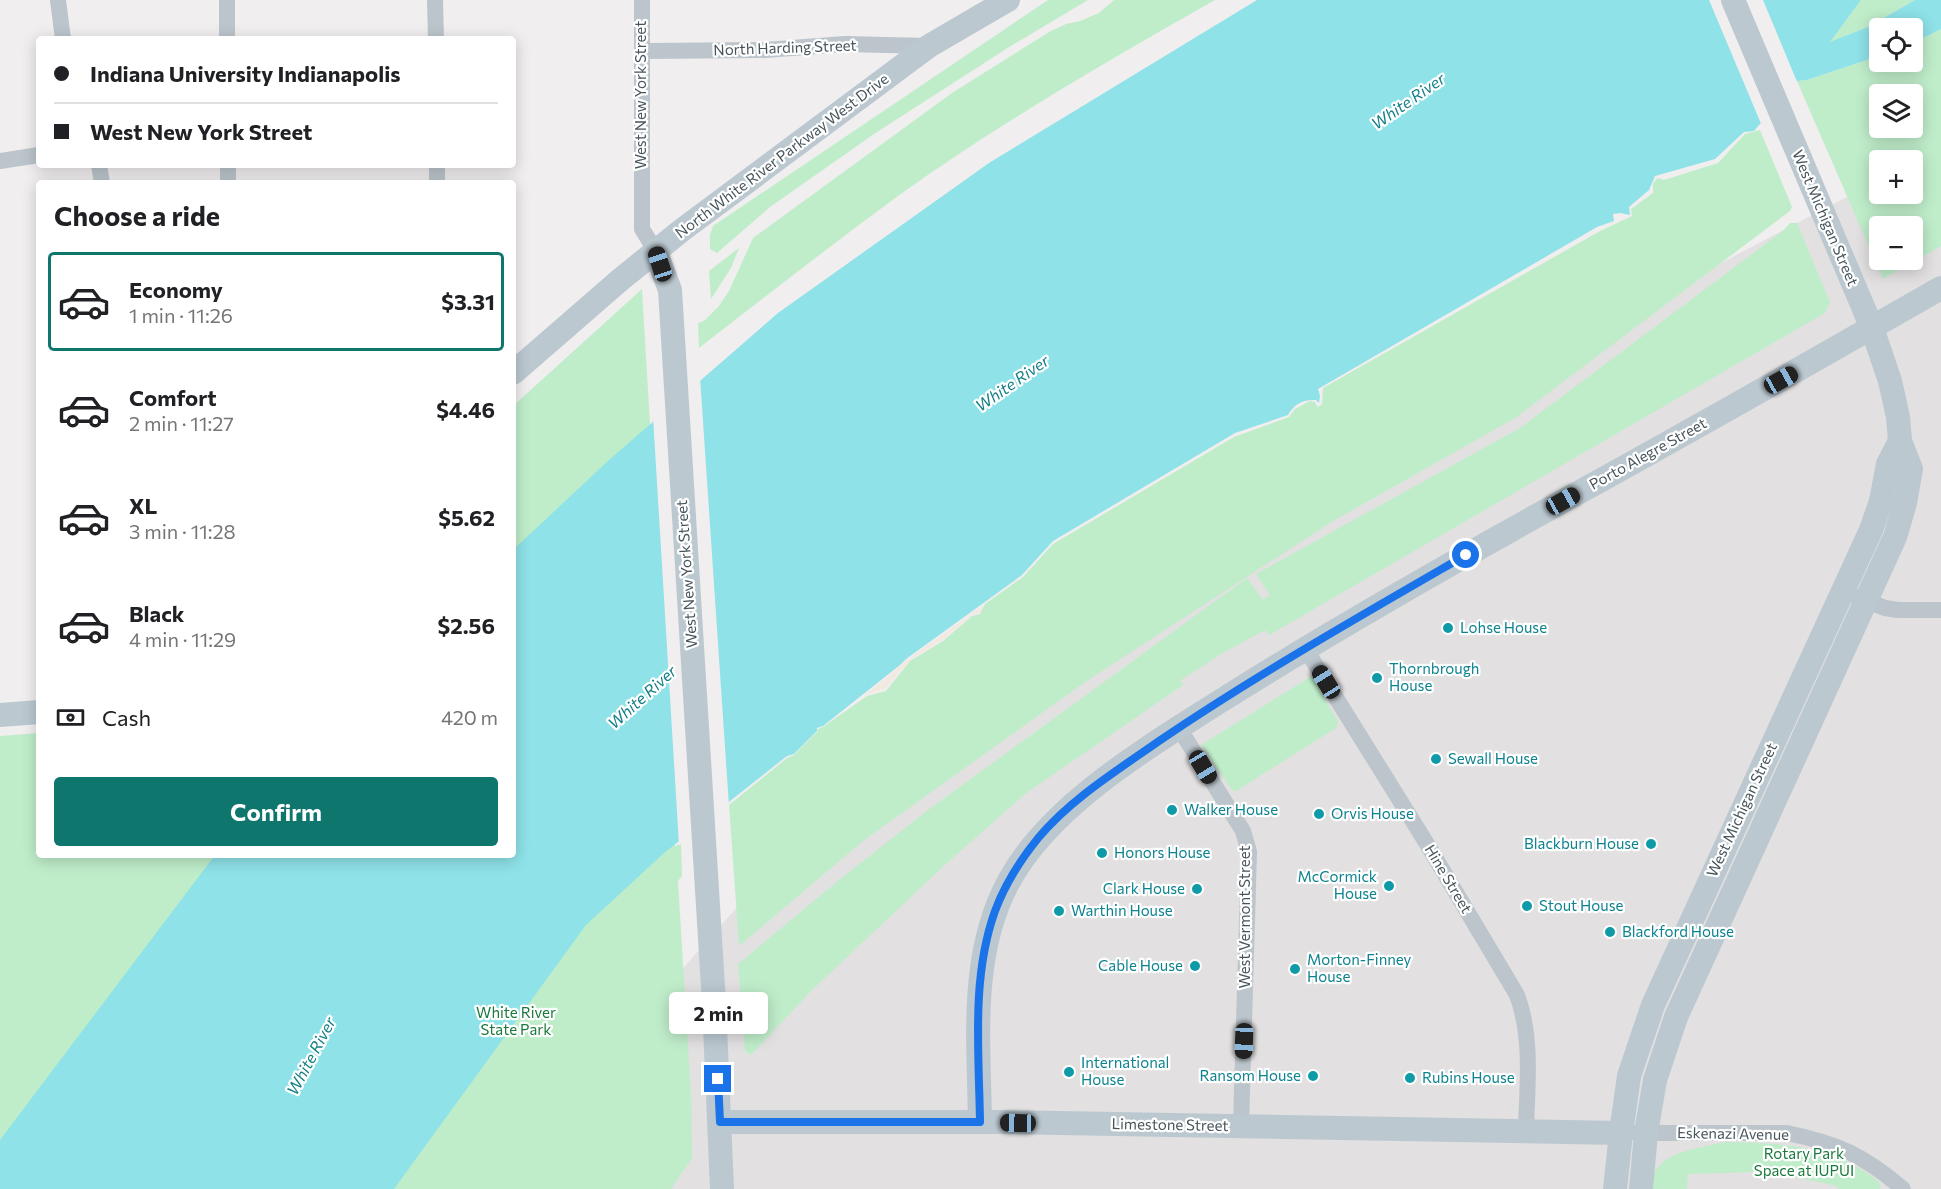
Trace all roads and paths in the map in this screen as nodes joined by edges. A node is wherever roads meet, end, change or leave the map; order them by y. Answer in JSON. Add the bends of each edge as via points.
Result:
{"nodes":[{"id":1,"x":57,"y":0,"type":"edge"},
{"id":2,"x":227,"y":0,"type":"edge"},
{"id":3,"x":435,"y":0,"type":"edge"},
{"id":4,"x":642,"y":0,"type":"edge"},
{"id":5,"x":1008,"y":0,"type":"edge"},
{"id":6,"x":1733,"y":0,"type":"edge"},
{"id":7,"x":63,"y":36,"type":"edge"},
{"id":8,"x":227,"y":36,"type":"edge"},
{"id":9,"x":436,"y":36,"type":"edge"},
{"id":10,"x":929,"y":46,"type":"junction"},
{"id":11,"x":642,"y":51,"type":"junction"},
{"id":12,"x":36,"y":155,"type":"edge"},
{"id":13,"x":0,"y":160,"type":"edge"},
{"id":14,"x":655,"y":250,"type":"junction"},
{"id":15,"x":1941,"y":288,"type":"edge"},
{"id":16,"x":1872,"y":328,"type":"junction"},
{"id":17,"x":516,"y":370,"type":"edge"},
{"id":18,"x":1900,"y":441,"type":"junction"},
{"id":19,"x":1843,"y":591,"type":"junction"},
{"id":20,"x":1866,"y":601,"type":"junction"},
{"id":21,"x":1941,"y":610,"type":"edge"},
{"id":22,"x":1305,"y":648,"type":"junction"},
{"id":23,"x":36,"y":712,"type":"edge"},
{"id":24,"x":0,"y":715,"type":"edge"},
{"id":25,"x":1179,"y":728,"type":"junction"},
{"id":26,"x":720,"y":1122,"type":"junction"},
{"id":27,"x":980,"y":1122,"type":"junction"},
{"id":28,"x":1241,"y":1125,"type":"junction"},
{"id":29,"x":1526,"y":1130,"type":"junction"},
{"id":30,"x":1621,"y":1133,"type":"junction"},
{"id":31,"x":1646,"y":1133,"type":"junction"},
{"id":32,"x":722,"y":1189,"type":"edge"},
{"id":33,"x":1615,"y":1189,"type":"edge"},
{"id":34,"x":1641,"y":1189,"type":"edge"},
{"id":35,"x":1903,"y":1189,"type":"edge"}],
"edges":[{"from":1,"to":7,"type":"street"},
{"from":2,"to":8,"type":"street"},
{"from":3,"to":9,"type":"street"},
{"from":4,"to":11,"type":"street","name":"West New York Street"},
{"from":5,"to":10,"type":"main road","name":"North White River Parkway West Drive"},
{"from":6,"to":16,"type":"main road","name":"West Michigan Street"},
{"from":10,"to":11,"type":"street","name":"North Harding Street","via":[[845,44],[765,50]]},
{"from":10,"to":14,"type":"main road","name":"North White River Parkway West Drive"},
{"from":11,"to":14,"type":"street","name":"West New York Street","via":[[642,229]]},
{"from":12,"to":13,"type":"street"},
{"from":14,"to":17,"type":"main road","name":"North White River Parkway West Drive"},
{"from":14,"to":26,"type":"main road","name":"West New York Street","via":[[670,290]]},
{"from":15,"to":16,"type":"main road","name":"Porto Alegre Street"},
{"from":16,"to":18,"type":"main road","name":"West Michigan Street","via":[[1893,392]]},
{"from":16,"to":22,"type":"main road","name":"Porto Alegre Street"},
{"from":18,"to":19,"type":"main road","name":"West Michigan Street","via":[[1888,464],[1871,530]]},
{"from":18,"to":20,"type":"main road","name":"West Michigan Street","via":[[1911,469],[1905,503],[1895,537]]},
{"from":19,"to":20,"type":"street"},
{"from":19,"to":30,"type":"main road","name":"West Michigan Street","via":[[1653,1005],[1633,1060]]},
{"from":20,"to":21,"type":"street","via":[[1898,610]]},
{"from":20,"to":31,"type":"main road","name":"West Michigan Street","via":[[1676,1017],[1656,1080]]},
{"from":22,"to":25,"type":"main road","name":"Porto Alegre Street"},
{"from":22,"to":29,"type":"street","name":"Hine Street","via":[[1517,995],[1527,1048]]},
{"from":23,"to":24,"type":"main road"},
{"from":25,"to":27,"type":"main road","name":"Porto Alegre Street","via":[[1064,812],[1040,836],[1008,882],[993,918],[982,964]]},
{"from":25,"to":28,"type":"street","name":"West Vermont Street","via":[[1243,831],[1249,852]]},
{"from":26,"to":27,"type":"main road","name":"Limestone Street"},
{"from":26,"to":32,"type":"main road","name":"West New York Street"},
{"from":27,"to":28,"type":"main road","name":"Limestone Street"},
{"from":28,"to":29,"type":"main road","name":"Limestone Street"},
{"from":29,"to":30,"type":"main road","name":"Limestone Street"},
{"from":30,"to":31,"type":"street","name":"Eskenazi Avenue"},
{"from":30,"to":33,"type":"main road","name":"West Michigan Street"},
{"from":31,"to":34,"type":"main road","name":"West Michigan Street"},
{"from":31,"to":35,"type":"street","name":"Eskenazi Avenue","via":[[1787,1133],[1811,1138],[1856,1155]]}]}
